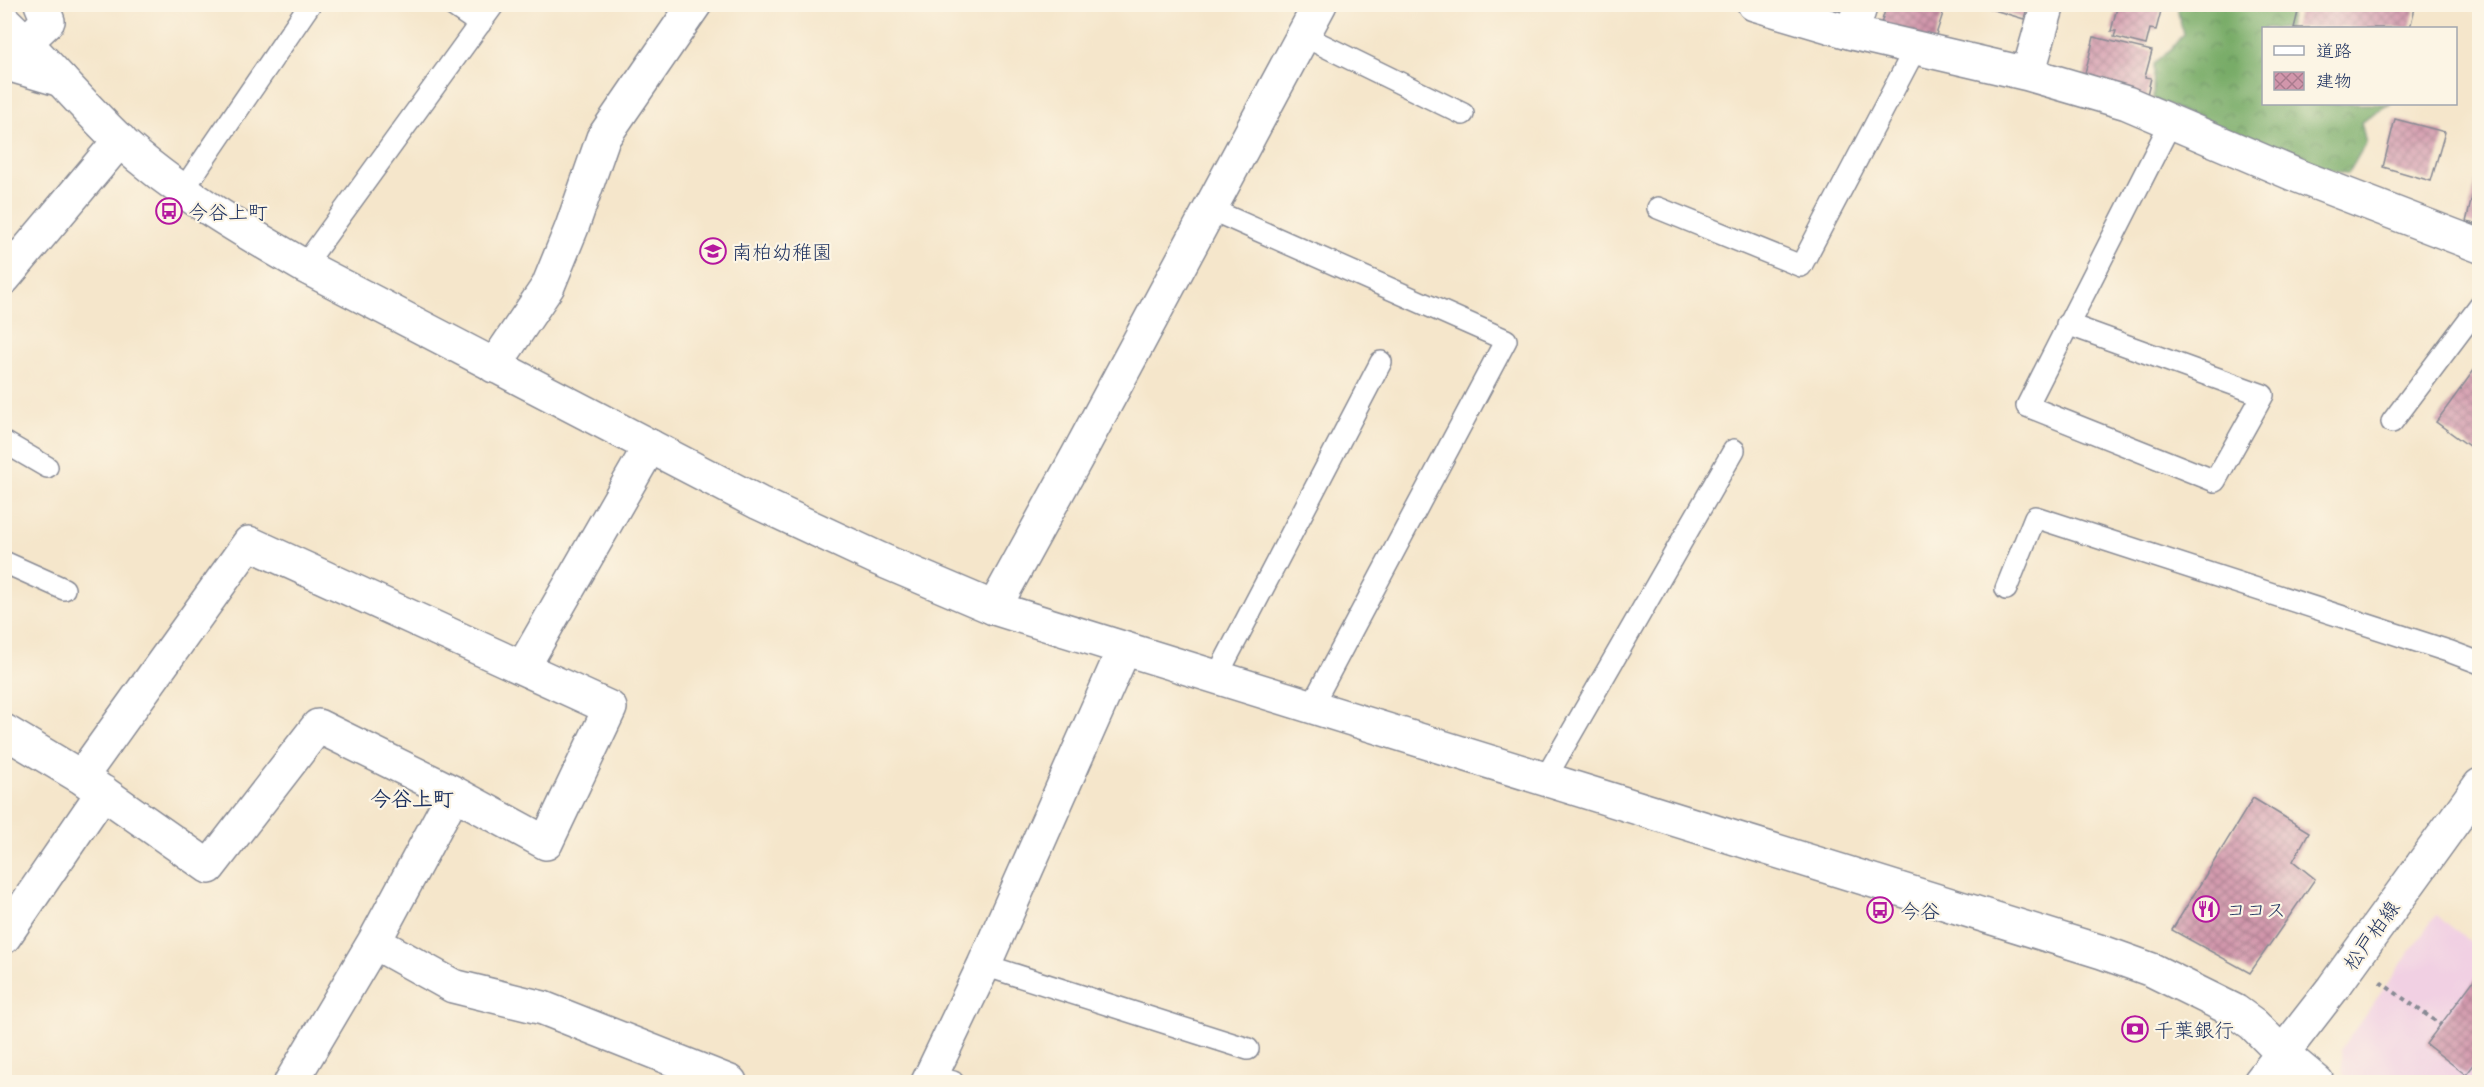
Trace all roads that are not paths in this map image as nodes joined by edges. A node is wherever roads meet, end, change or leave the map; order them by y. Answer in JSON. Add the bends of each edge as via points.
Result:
{"nodes":[{"id":1,"x":310,"y":4,"type":"edge"},
{"id":2,"x":451,"y":4,"type":"edge"},
{"id":3,"x":494,"y":4,"type":"edge"},
{"id":4,"x":695,"y":4,"type":"edge"},
{"id":5,"x":1320,"y":4,"type":"edge"},
{"id":6,"x":1754,"y":4,"type":"edge"},
{"id":7,"x":2048,"y":4,"type":"edge"},
{"id":8,"x":49,"y":9,"type":"edge"},
{"id":9,"x":1857,"y":19,"type":"edge"},
{"id":10,"x":480,"y":24,"type":"junction"},
{"id":11,"x":1304,"y":36,"type":"junction"},
{"id":12,"x":12,"y":42,"type":"edge"},
{"id":13,"x":1915,"y":49,"type":"junction"},
{"id":14,"x":2028,"y":74,"type":"junction"},
{"id":15,"x":1463,"y":114,"type":"dead end"},
{"id":16,"x":2171,"y":122,"type":"junction"},
{"id":17,"x":120,"y":140,"type":"junction"},
{"id":18,"x":183,"y":190,"type":"junction"},
{"id":19,"x":1658,"y":208,"type":"dead end"},
{"id":20,"x":1210,"y":209,"type":"junction"},
{"id":21,"x":2480,"y":246,"type":"edge"},
{"id":22,"x":304,"y":266,"type":"junction"},
{"id":23,"x":4,"y":278,"type":"edge"},
{"id":24,"x":2480,"y":305,"type":"edge"},
{"id":25,"x":2067,"y":324,"type":"junction"},
{"id":26,"x":1381,"y":362,"type":"dead end"},
{"id":27,"x":494,"y":366,"type":"junction"},
{"id":28,"x":2392,"y":422,"type":"dead end"},
{"id":29,"x":4,"y":442,"type":"edge"},
{"id":30,"x":650,"y":446,"type":"junction"},
{"id":31,"x":1734,"y":450,"type":"dead end"},
{"id":32,"x":47,"y":467,"type":"dead end"},
{"id":33,"x":4,"y":562,"type":"edge"},
{"id":34,"x":64,"y":588,"type":"dead end"},
{"id":35,"x":2006,"y":589,"type":"dead end"},
{"id":36,"x":994,"y":608,"type":"junction"},
{"id":37,"x":1124,"y":649,"type":"junction"},
{"id":38,"x":2480,"y":663,"type":"edge"},
{"id":39,"x":524,"y":667,"type":"junction"},
{"id":40,"x":1216,"y":678,"type":"junction"},
{"id":41,"x":1311,"y":707,"type":"junction"},
{"id":42,"x":4,"y":731,"type":"edge"},
{"id":43,"x":1545,"y":779,"type":"junction"},
{"id":44,"x":92,"y":784,"type":"junction"},
{"id":45,"x":2480,"y":785,"type":"edge"},
{"id":46,"x":454,"y":793,"type":"junction"},
{"id":47,"x":4,"y":937,"type":"edge"},
{"id":48,"x":374,"y":942,"type":"junction"},
{"id":49,"x":984,"y":965,"type":"junction"},
{"id":50,"x":1248,"y":1049,"type":"dead end"},
{"id":51,"x":2282,"y":1053,"type":"junction"},
{"id":52,"x":937,"y":1080,"type":"edge"},
{"id":53,"x":291,"y":1083,"type":"edge"},
{"id":54,"x":730,"y":1083,"type":"edge"},
{"id":55,"x":2260,"y":1083,"type":"edge"},
{"id":56,"x":2317,"y":1083,"type":"edge"}],
"edges":[{"from":1,"to":18,"type":"lane"},
{"from":2,"to":10,"type":"lane"},
{"from":3,"to":10,"type":"lane"},
{"from":4,"to":27,"type":"street","via":[[603,138],[548,286]]},
{"from":5,"to":11,"type":"street"},
{"from":6,"to":9,"type":"street"},
{"from":7,"to":14,"type":"street"},
{"from":8,"to":12,"type":"street","via":[[48,21]]},
{"from":9,"to":13,"type":"street"},
{"from":10,"to":22,"type":"lane"},
{"from":11,"to":15,"type":"lane"},
{"from":11,"to":20,"type":"street"},
{"from":12,"to":17,"type":"street","via":[[61,80]]},
{"from":13,"to":14,"type":"street"},
{"from":13,"to":19,"type":"lane","via":[[1801,266]]},
{"from":14,"to":16,"type":"street","via":[[2127,103]]},
{"from":16,"to":21,"type":"street"},
{"from":16,"to":25,"type":"lane"},
{"from":17,"to":18,"type":"street"},
{"from":17,"to":23,"type":"street"},
{"from":18,"to":22,"type":"street"},
{"from":20,"to":36,"type":"street"},
{"from":20,"to":41,"type":"lane","via":[[1506,340]]},
{"from":22,"to":27,"type":"street"},
{"from":24,"to":28,"type":"lane"},
{"from":25,"to":25,"type":"lane","via":[[2263,395],[2215,481],[2027,406]]},
{"from":26,"to":40,"type":"lane"},
{"from":27,"to":30,"type":"street"},
{"from":29,"to":32,"type":"lane"},
{"from":30,"to":36,"type":"street","via":[[759,503]]},
{"from":30,"to":39,"type":"street"},
{"from":31,"to":43,"type":"lane"},
{"from":33,"to":34,"type":"lane"},
{"from":35,"to":38,"type":"lane","via":[[2036,518]]},
{"from":36,"to":37,"type":"street"},
{"from":37,"to":40,"type":"street"},
{"from":37,"to":49,"type":"street"},
{"from":39,"to":44,"type":"street","via":[[249,543]]},
{"from":39,"to":46,"type":"street","via":[[610,708],[546,843]]},
{"from":40,"to":41,"type":"street"},
{"from":41,"to":43,"type":"street"},
{"from":42,"to":44,"type":"street"},
{"from":43,"to":51,"type":"street","via":[[2142,966],[2235,1011]]},
{"from":44,"to":46,"type":"street","via":[[209,867],[318,726]]},
{"from":44,"to":47,"type":"street"},
{"from":45,"to":51,"type":"street","name":"松戸柏線"},
{"from":46,"to":48,"type":"street"},
{"from":48,"to":53,"type":"street"},
{"from":48,"to":54,"type":"street","via":[[453,986],[543,1008]]},
{"from":49,"to":50,"type":"lane"},
{"from":49,"to":52,"type":"street"},
{"from":51,"to":55,"type":"street","name":"松戸柏線"},
{"from":51,"to":56,"type":"street"}]}
